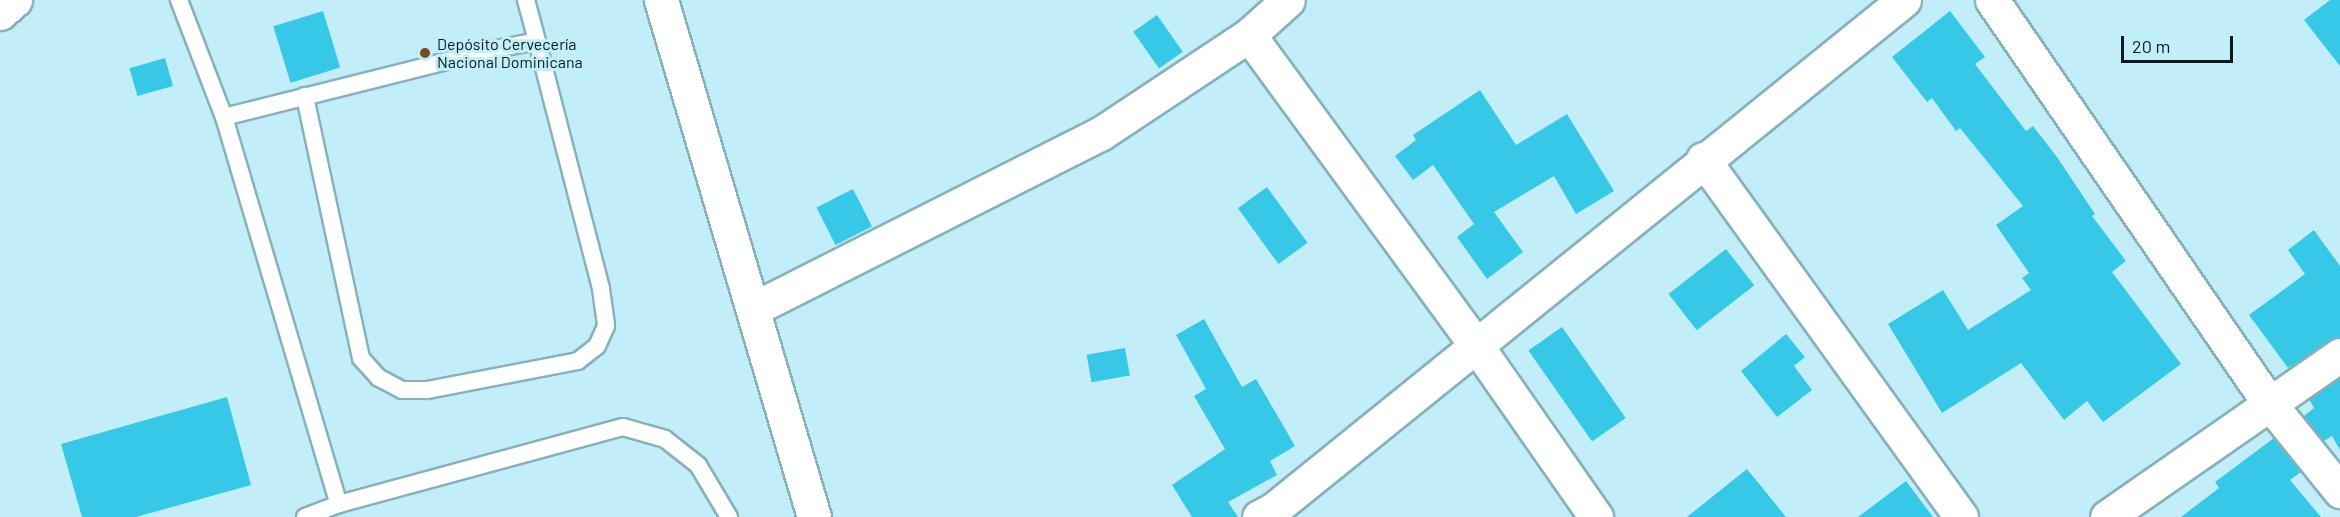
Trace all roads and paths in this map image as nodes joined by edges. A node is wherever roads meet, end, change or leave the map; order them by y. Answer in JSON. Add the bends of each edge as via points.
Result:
{"nodes":[{"id":1,"x":15,"y":0,"type":"edge"},
{"id":2,"x":179,"y":0,"type":"edge"},
{"id":3,"x":526,"y":0,"type":"edge"},
{"id":4,"x":661,"y":0,"type":"edge"},
{"id":5,"x":1288,"y":0,"type":"edge"},
{"id":6,"x":1904,"y":0,"type":"edge"},
{"id":7,"x":1992,"y":0,"type":"edge"},
{"id":8,"x":0,"y":13,"type":"edge"},
{"id":9,"x":1249,"y":35,"type":"junction"},
{"id":10,"x":537,"y":41,"type":"junction"},
{"id":11,"x":305,"y":96,"type":"junction"},
{"id":12,"x":224,"y":117,"type":"junction"},
{"id":13,"x":1703,"y":159,"type":"junction"},
{"id":14,"x":756,"y":308,"type":"junction"},
{"id":15,"x":1476,"y":345,"type":"junction"},
{"id":16,"x":2340,"y":355,"type":"edge"},
{"id":17,"x":2270,"y":404,"type":"junction"},
{"id":18,"x":2340,"y":491,"type":"edge"},
{"id":19,"x":339,"y":504,"type":"junction"},
{"id":20,"x":1271,"y":514,"type":"edge"},
{"id":21,"x":305,"y":517,"type":"edge"},
{"id":22,"x":729,"y":517,"type":"edge"},
{"id":23,"x":814,"y":517,"type":"edge"},
{"id":24,"x":1596,"y":517,"type":"edge"},
{"id":25,"x":1961,"y":517,"type":"edge"},
{"id":26,"x":2107,"y":517,"type":"edge"}],
"edges":[{"from":1,"to":8,"type":"street"},
{"from":2,"to":12,"type":"lane"},
{"from":3,"to":10,"type":"lane"},
{"from":4,"to":14,"type":"street"},
{"from":5,"to":9,"type":"street"},
{"from":6,"to":13,"type":"street"},
{"from":7,"to":17,"type":"street"},
{"from":9,"to":14,"type":"street","via":[[1100,134]]},
{"from":9,"to":15,"type":"street"},
{"from":10,"to":11,"type":"lane"},
{"from":10,"to":11,"type":"lane","via":[[601,289],[606,326],[597,346],[578,360],[427,390],[402,390],[378,378],[361,358]]},
{"from":11,"to":12,"type":"lane"},
{"from":12,"to":19,"type":"lane"},
{"from":13,"to":15,"type":"street"},
{"from":13,"to":25,"type":"street"},
{"from":14,"to":23,"type":"street"},
{"from":15,"to":20,"type":"street"},
{"from":15,"to":24,"type":"street"},
{"from":16,"to":17,"type":"street"},
{"from":17,"to":18,"type":"street"},
{"from":17,"to":26,"type":"street"},
{"from":19,"to":21,"type":"lane"},
{"from":19,"to":22,"type":"lane","via":[[622,427],[665,439],[698,465],[727,507]]}]}
